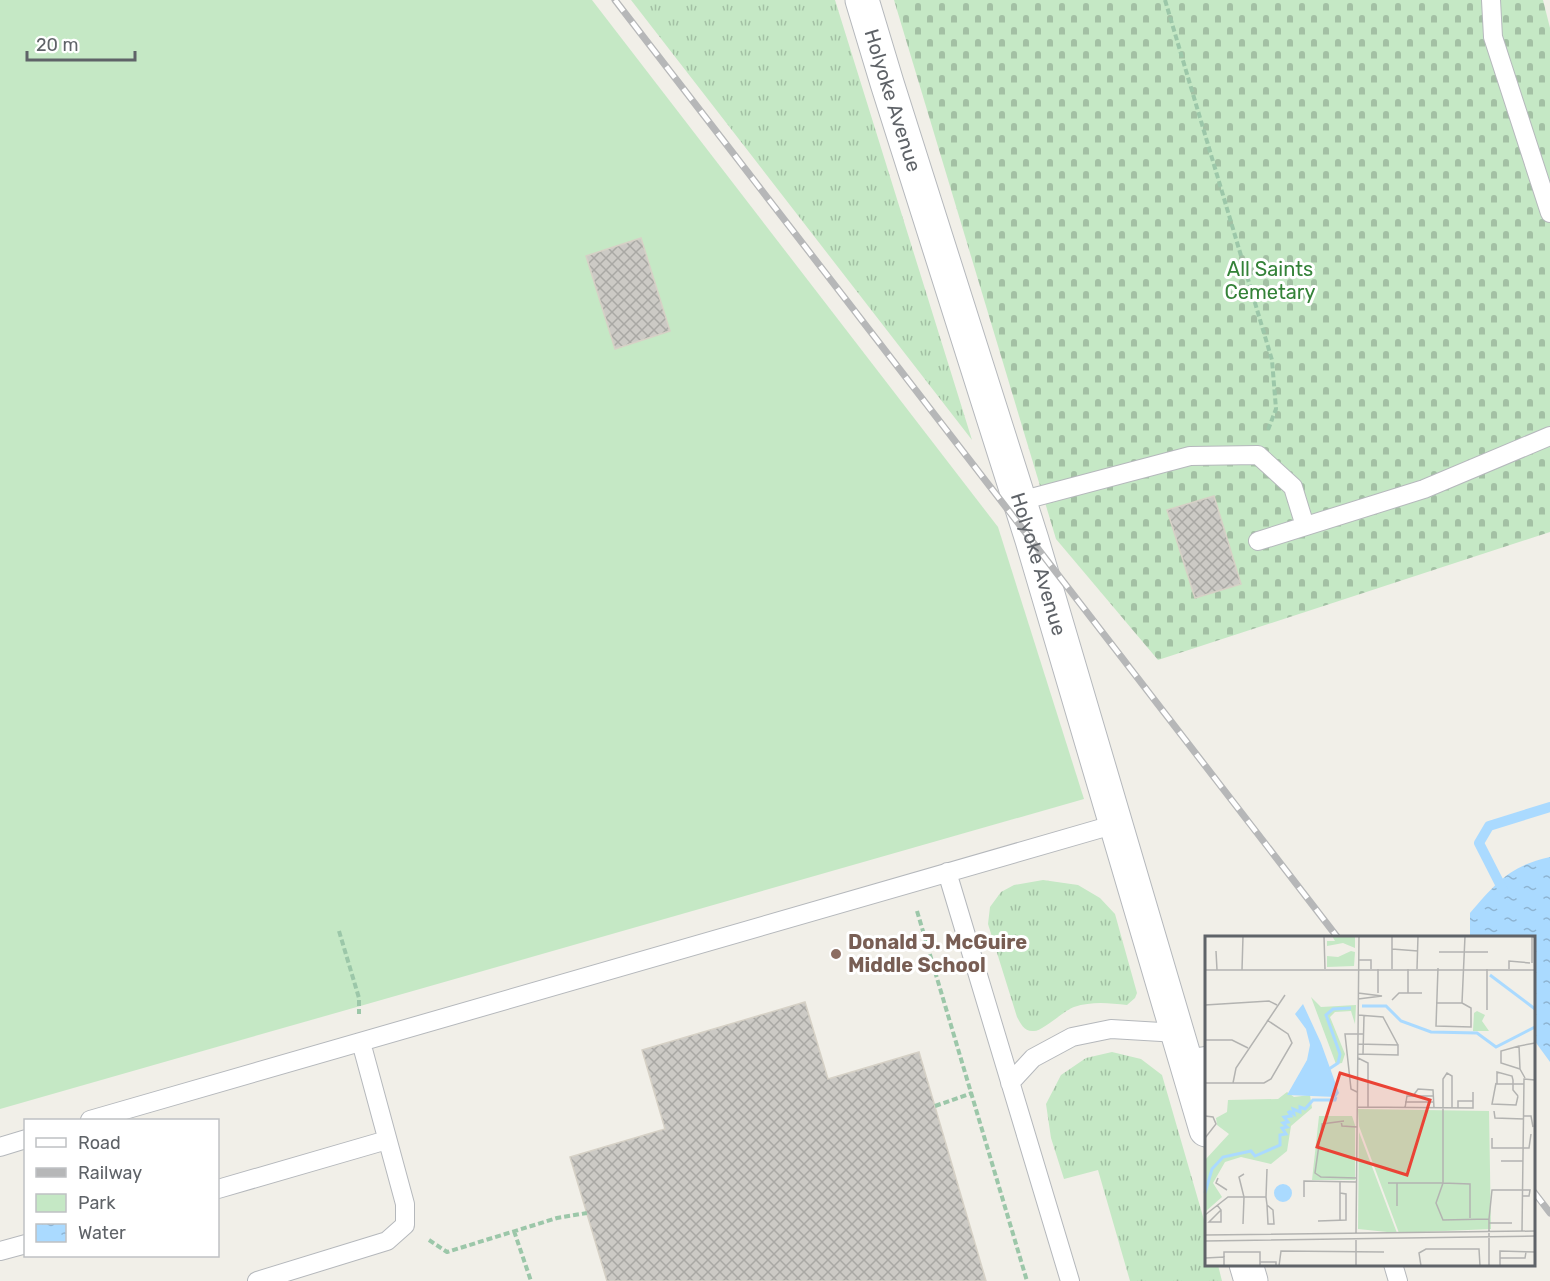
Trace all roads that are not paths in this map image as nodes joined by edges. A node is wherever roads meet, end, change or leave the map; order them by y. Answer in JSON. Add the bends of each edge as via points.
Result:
{"nodes":[{"id":1,"x":862,"y":0,"type":"edge"},
{"id":2,"x":1491,"y":0,"type":"edge"},
{"id":3,"x":1550,"y":213,"type":"edge"},
{"id":4,"x":1550,"y":436,"type":"edge"},
{"id":5,"x":1020,"y":501,"type":"junction"},
{"id":6,"x":1305,"y":526,"type":"junction"},
{"id":7,"x":1258,"y":541,"type":"dead end"},
{"id":8,"x":1116,"y":824,"type":"junction"},
{"id":9,"x":947,"y":872,"type":"junction"},
{"id":10,"x":361,"y":1042,"type":"junction"},
{"id":11,"x":1190,"y":1050,"type":"edge"},
{"id":12,"x":1010,"y":1083,"type":"junction"},
{"id":13,"x":93,"y":1119,"type":"edge"},
{"id":14,"x":1205,"y":1125,"type":"edge"},
{"id":15,"x":24,"y":1140,"type":"edge"},
{"id":16,"x":387,"y":1140,"type":"junction"},
{"id":17,"x":0,"y":1147,"type":"edge"},
{"id":18,"x":219,"y":1189,"type":"edge"},
{"id":19,"x":24,"y":1245,"type":"edge"},
{"id":20,"x":0,"y":1251,"type":"edge"},
{"id":21,"x":1247,"y":1266,"type":"edge"},
{"id":22,"x":1394,"y":1266,"type":"edge"},
{"id":23,"x":285,"y":1277,"type":"edge"},
{"id":24,"x":257,"y":1281,"type":"edge"},
{"id":25,"x":1070,"y":1281,"type":"edge"},
{"id":26,"x":1251,"y":1281,"type":"edge"},
{"id":27,"x":1398,"y":1281,"type":"edge"}],
"edges":[{"from":1,"to":5,"type":"street","name":"Holyoke Avenue"},
{"from":2,"to":3,"type":"lane","via":[[1493,37]]},
{"from":4,"to":6,"type":"lane","via":[[1424,489]]},
{"from":5,"to":6,"type":"lane","via":[[1190,456],[1258,455],[1293,487]]},
{"from":5,"to":8,"type":"street","name":"Holyoke Avenue"},
{"from":6,"to":7,"type":"lane"},
{"from":8,"to":9,"type":"lane"},
{"from":8,"to":11,"type":"street","name":"Holyoke Avenue"},
{"from":9,"to":10,"type":"lane"},
{"from":9,"to":12,"type":"lane"},
{"from":10,"to":13,"type":"lane"},
{"from":10,"to":16,"type":"lane"},
{"from":11,"to":12,"type":"lane","via":[[1111,1029],[1072,1037],[1033,1058]]},
{"from":11,"to":14,"type":"street","name":"Holyoke Avenue"},
{"from":12,"to":25,"type":"lane"},
{"from":15,"to":17,"type":"lane"},
{"from":16,"to":18,"type":"lane"},
{"from":16,"to":23,"type":"lane","via":[[405,1203],[405,1226],[387,1240]]},
{"from":19,"to":20,"type":"lane"},
{"from":21,"to":26,"type":"street"},
{"from":22,"to":27,"type":"lane"},
{"from":23,"to":24,"type":"lane"}]}
